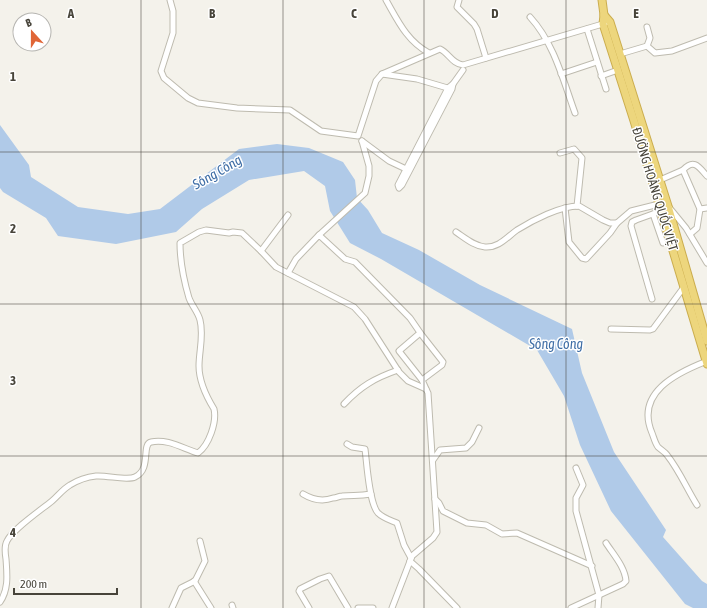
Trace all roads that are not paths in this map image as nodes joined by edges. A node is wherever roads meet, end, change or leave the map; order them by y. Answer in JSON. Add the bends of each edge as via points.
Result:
{"nodes":[{"id":1,"x":170,"y":0,"type":"edge"},
{"id":2,"x":386,"y":0,"type":"edge"},
{"id":3,"x":459,"y":0,"type":"edge"},
{"id":4,"x":602,"y":0,"type":"edge"},
{"id":5,"x":604,"y":15,"type":"junction"},
{"id":6,"x":530,"y":17,"type":"dead end"},
{"id":7,"x":610,"y":22,"type":"junction"},
{"id":8,"x":603,"y":24,"type":"junction"},
{"id":9,"x":647,"y":27,"type":"dead end"},
{"id":10,"x":587,"y":29,"type":"junction"},
{"id":11,"x":707,"y":38,"type":"edge"},
{"id":12,"x":548,"y":41,"type":"junction"},
{"id":13,"x":647,"y":46,"type":"junction"},
{"id":14,"x":427,"y":54,"type":"junction"},
{"id":15,"x":620,"y":54,"type":"junction"},
{"id":16,"x":486,"y":58,"type":"junction"},
{"id":17,"x":597,"y":62,"type":"junction"},
{"id":18,"x":465,"y":67,"type":"junction"},
{"id":19,"x":619,"y":72,"type":"junction"},
{"id":20,"x":382,"y":74,"type":"junction"},
{"id":21,"x":561,"y":74,"type":"junction"},
{"id":22,"x":602,"y":77,"type":"junction"},
{"id":23,"x":453,"y":84,"type":"junction"},
{"id":24,"x":606,"y":90,"type":"dead end"},
{"id":25,"x":575,"y":113,"type":"dead end"},
{"id":26,"x":358,"y":136,"type":"junction"},
{"id":27,"x":362,"y":141,"type":"junction"},
{"id":28,"x":560,"y":153,"type":"dead end"},
{"id":29,"x":406,"y":169,"type":"junction"},
{"id":30,"x":683,"y":170,"type":"junction"},
{"id":31,"x":707,"y":176,"type":"edge"},
{"id":32,"x":660,"y":180,"type":"junction"},
{"id":33,"x":577,"y":206,"type":"junction"},
{"id":34,"x":662,"y":207,"type":"junction"},
{"id":35,"x":566,"y":208,"type":"junction"},
{"id":36,"x":707,"y":208,"type":"edge"},
{"id":37,"x":700,"y":209,"type":"junction"},
{"id":38,"x":653,"y":214,"type":"junction"},
{"id":39,"x":288,"y":215,"type":"dead end"},
{"id":40,"x":617,"y":223,"type":"junction"},
{"id":41,"x":456,"y":232,"type":"dead end"},
{"id":42,"x":690,"y":234,"type":"junction"},
{"id":43,"x":319,"y":235,"type":"junction"},
{"id":44,"x":663,"y":243,"type":"dead end"},
{"id":45,"x":261,"y":251,"type":"junction"},
{"id":46,"x":707,"y":263,"type":"edge"},
{"id":47,"x":288,"y":273,"type":"junction"},
{"id":48,"x":684,"y":287,"type":"junction"},
{"id":49,"x":652,"y":299,"type":"dead end"},
{"id":50,"x":611,"y":329,"type":"dead end"},
{"id":51,"x":420,"y":333,"type":"junction"},
{"id":52,"x":707,"y":341,"type":"edge"},
{"id":53,"x":706,"y":362,"type":"edge"},
{"id":54,"x":398,"y":370,"type":"junction"},
{"id":55,"x":422,"y":380,"type":"junction"},
{"id":56,"x":426,"y":389,"type":"junction"},
{"id":57,"x":344,"y":404,"type":"dead end"},
{"id":58,"x":479,"y":428,"type":"dead end"},
{"id":59,"x":347,"y":444,"type":"dead end"},
{"id":60,"x":432,"y":461,"type":"junction"},
{"id":61,"x":576,"y":468,"type":"dead end"},
{"id":62,"x":303,"y":494,"type":"dead end"},
{"id":63,"x":371,"y":494,"type":"junction"},
{"id":64,"x":435,"y":499,"type":"junction"},
{"id":65,"x":697,"y":505,"type":"dead end"},
{"id":66,"x":200,"y":540,"type":"dead end"},
{"id":67,"x":606,"y":543,"type":"dead end"},
{"id":68,"x":410,"y":560,"type":"junction"},
{"id":69,"x":592,"y":566,"type":"junction"},
{"id":70,"x":194,"y":581,"type":"junction"},
{"id":71,"x":599,"y":595,"type":"junction"},
{"id":72,"x":0,"y":602,"type":"edge"},
{"id":73,"x":172,"y":608,"type":"edge"},
{"id":74,"x":211,"y":608,"type":"edge"},
{"id":75,"x":309,"y":608,"type":"edge"},
{"id":76,"x":348,"y":608,"type":"edge"},
{"id":77,"x":358,"y":608,"type":"edge"},
{"id":78,"x":373,"y":608,"type":"edge"},
{"id":79,"x":392,"y":608,"type":"edge"},
{"id":80,"x":457,"y":608,"type":"edge"},
{"id":81,"x":571,"y":608,"type":"edge"},
{"id":82,"x":598,"y":608,"type":"edge"}],
"edges":[{"from":1,"to":26,"type":"street","via":[[173,32],[161,71],[164,78],[188,98],[198,103],[237,108],[290,110],[321,130]]},
{"from":2,"to":14,"type":"street","via":[[413,42]]},
{"from":3,"to":16,"type":"street","via":[[458,9],[477,29]]},
{"from":4,"to":5,"type":"highway","name":"ĐƯỜNG HOÀNG QUỐC VIỆT"},
{"from":5,"to":7,"type":"highway","name":"ĐƯỜNG HOÀNG QUỐC VIỆT"},
{"from":5,"to":8,"type":"highway","name":"ĐƯỜNG HOÀNG QUỐC VIỆT"},
{"from":6,"to":12,"type":"street"},
{"from":7,"to":8,"type":"street"},
{"from":7,"to":15,"type":"highway","name":"ĐƯỜNG HOÀNG QUỐC VIỆT"},
{"from":8,"to":10,"type":"street"},
{"from":8,"to":19,"type":"highway","name":"ĐƯỜNG HOÀNG QUỐC VIỆT"},
{"from":9,"to":13,"type":"street","via":[[650,38]]},
{"from":10,"to":12,"type":"street"},
{"from":10,"to":17,"type":"street"},
{"from":11,"to":13,"type":"street","via":[[663,53],[655,53]]},
{"from":12,"to":16,"type":"street"},
{"from":12,"to":21,"type":"street"},
{"from":13,"to":15,"type":"street"},
{"from":14,"to":18,"type":"street","via":[[440,49],[456,64]]},
{"from":14,"to":20,"type":"street"},
{"from":15,"to":32,"type":"highway","name":"ĐƯỜNG HOÀNG QUỐC VIỆT"},
{"from":16,"to":18,"type":"street"},
{"from":17,"to":21,"type":"street"},
{"from":17,"to":22,"type":"street"},
{"from":18,"to":23,"type":"street"},
{"from":19,"to":22,"type":"street"},
{"from":19,"to":34,"type":"highway","name":"ĐƯỜNG HOÀNG QUỐC VIỆT"},
{"from":20,"to":23,"type":"street"},
{"from":20,"to":26,"type":"street","via":[[376,81]]},
{"from":21,"to":25,"type":"street"},
{"from":22,"to":24,"type":"street"},
{"from":23,"to":29,"type":"street"},
{"from":23,"to":29,"type":"street","via":[[399,188]]},
{"from":26,"to":27,"type":"street"},
{"from":27,"to":29,"type":"street"},
{"from":27,"to":43,"type":"street","via":[[369,166],[364,195]]},
{"from":28,"to":33,"type":"street","via":[[574,149],[582,158]]},
{"from":30,"to":31,"type":"street","via":[[695,164]]},
{"from":30,"to":32,"type":"street"},
{"from":30,"to":37,"type":"street"},
{"from":32,"to":34,"type":"highway","name":"ĐƯỜNG HOÀNG QUỐC VIỆT"},
{"from":33,"to":35,"type":"street"},
{"from":33,"to":40,"type":"street","via":[[610,223]]},
{"from":34,"to":38,"type":"street"},
{"from":34,"to":40,"type":"street","via":[[631,211]]},
{"from":34,"to":42,"type":"street","via":[[676,215]]},
{"from":34,"to":48,"type":"highway","name":"ĐƯỜNG HOÀNG QUỐC VIỆT"},
{"from":34,"to":52,"type":"highway","name":"ĐƯỜNG HOÀNG QUỐC VIỆT"},
{"from":35,"to":40,"type":"street","via":[[569,242],[582,258],[586,259]]},
{"from":35,"to":41,"type":"street","via":[[534,220],[498,245],[489,247],[475,245]]},
{"from":36,"to":37,"type":"street"},
{"from":37,"to":42,"type":"street","via":[[697,228]]},
{"from":38,"to":44,"type":"street"},
{"from":38,"to":49,"type":"street","via":[[632,222],[631,226]]},
{"from":39,"to":45,"type":"street"},
{"from":42,"to":46,"type":"street"},
{"from":43,"to":47,"type":"street","via":[[296,259]]},
{"from":43,"to":51,"type":"street","via":[[345,259],[355,262],[366,272],[410,318]]},
{"from":45,"to":47,"type":"street","via":[[272,264]]},
{"from":45,"to":72,"type":"street","via":[[242,234],[233,232],[206,230],[180,243],[190,299],[200,321],[200,380],[215,415],[214,426],[202,449],[198,453],[164,442],[151,442],[146,447],[145,465],[136,476],[96,476],[69,486],[16,530],[6,542],[7,587]]},
{"from":47,"to":54,"type":"street","via":[[354,307],[365,319]]},
{"from":48,"to":50,"type":"street","via":[[653,329]]},
{"from":48,"to":53,"type":"highway","name":"ĐƯỜNG HOÀNG QUỐC VIỆT"},
{"from":51,"to":55,"type":"street","via":[[443,363]]},
{"from":51,"to":55,"type":"street","via":[[399,350]]},
{"from":53,"to":65,"type":"street","via":[[670,378],[652,399],[648,411],[650,428],[657,446],[667,455]]},
{"from":54,"to":56,"type":"street","via":[[408,381]]},
{"from":54,"to":57,"type":"street","via":[[372,380]]},
{"from":55,"to":56,"type":"street"},
{"from":56,"to":60,"type":"street"},
{"from":58,"to":60,"type":"street","via":[[466,448],[440,450]]},
{"from":59,"to":63,"type":"street","via":[[365,449]]},
{"from":60,"to":64,"type":"street"},
{"from":61,"to":69,"type":"street","via":[[583,485],[576,498],[576,511]]},
{"from":62,"to":63,"type":"street","via":[[320,500]]},
{"from":63,"to":68,"type":"street","via":[[375,510],[397,524]]},
{"from":64,"to":68,"type":"street","via":[[437,532]]},
{"from":64,"to":69,"type":"street","via":[[443,511],[467,523],[486,525],[502,534],[517,533]]},
{"from":66,"to":70,"type":"street","via":[[205,561]]},
{"from":67,"to":71,"type":"street","via":[[619,562],[626,581]]},
{"from":68,"to":79,"type":"street"},
{"from":68,"to":80,"type":"street"},
{"from":69,"to":71,"type":"street"},
{"from":70,"to":73,"type":"street","via":[[181,588]]},
{"from":70,"to":74,"type":"street"},
{"from":71,"to":81,"type":"street"},
{"from":71,"to":82,"type":"street"},
{"from":75,"to":76,"type":"street","via":[[300,589],[329,576]]},
{"from":77,"to":78,"type":"street"}]}
